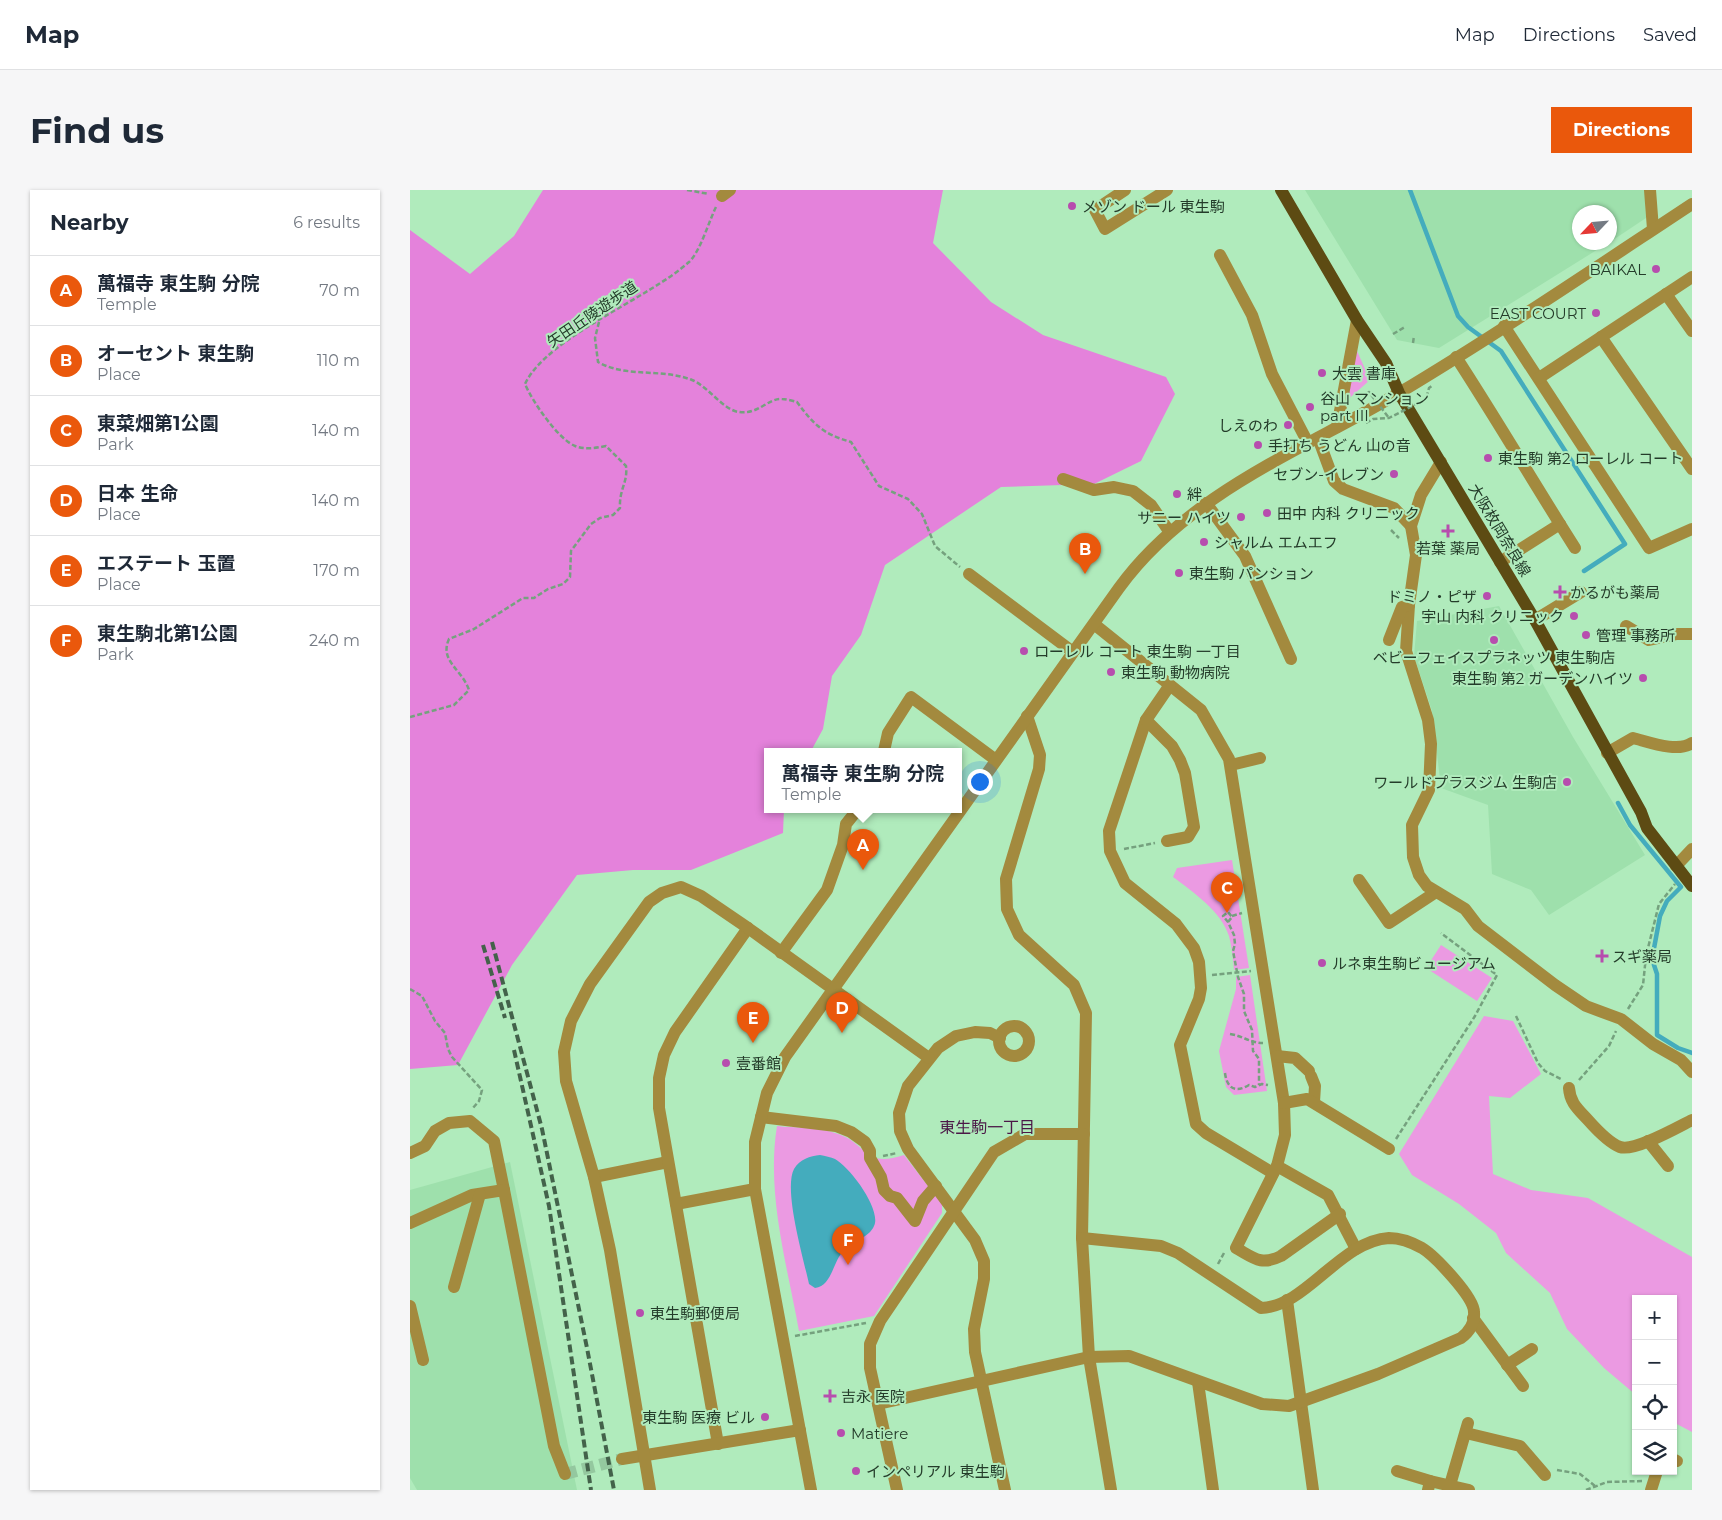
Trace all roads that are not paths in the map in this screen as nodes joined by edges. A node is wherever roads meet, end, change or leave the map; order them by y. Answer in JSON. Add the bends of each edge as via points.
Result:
{"nodes":[{"id":1,"x":1125,"y":190,"type":"edge"},
{"id":2,"x":1166,"y":190,"type":"edge"},
{"id":3,"x":1282,"y":190,"type":"edge"},
{"id":4,"x":1650,"y":190,"type":"edge"},
{"id":5,"x":1692,"y":204,"type":"edge"},
{"id":6,"x":1653,"y":229,"type":"junction"},
{"id":7,"x":1220,"y":255,"type":"dead end"},
{"id":8,"x":1692,"y":277,"type":"edge"},
{"id":9,"x":1666,"y":294,"type":"junction"},
{"id":10,"x":1357,"y":320,"type":"junction"},
{"id":11,"x":1504,"y":326,"type":"junction"},
{"id":12,"x":1692,"y":331,"type":"edge"},
{"id":13,"x":1601,"y":337,"type":"junction"},
{"id":14,"x":1456,"y":357,"type":"junction"},
{"id":15,"x":1539,"y":378,"type":"junction"},
{"id":16,"x":1398,"y":393,"type":"junction"},
{"id":17,"x":1337,"y":426,"type":"junction"},
{"id":18,"x":1313,"y":440,"type":"junction"},
{"id":19,"x":1441,"y":462,"type":"junction"},
{"id":20,"x":1692,"y":469,"type":"edge"},
{"id":21,"x":1062,"y":479,"type":"dead end"},
{"id":22,"x":1206,"y":503,"type":"junction"},
{"id":23,"x":1560,"y":524,"type":"junction"},
{"id":24,"x":1411,"y":526,"type":"junction"},
{"id":25,"x":1692,"y":529,"type":"edge"},
{"id":26,"x":1169,"y":531,"type":"junction"},
{"id":27,"x":1575,"y":548,"type":"dead end"},
{"id":28,"x":1500,"y":562,"type":"junction"},
{"id":29,"x":969,"y":574,"type":"road end"},
{"id":30,"x":1581,"y":592,"type":"dead end"},
{"id":31,"x":1409,"y":605,"type":"junction"},
{"id":32,"x":1535,"y":620,"type":"junction"},
{"id":33,"x":1094,"y":624,"type":"junction"},
{"id":34,"x":1626,"y":626,"type":"dead end"},
{"id":35,"x":1692,"y":634,"type":"edge"},
{"id":36,"x":1389,"y":640,"type":"dead end"},
{"id":37,"x":1073,"y":652,"type":"junction"},
{"id":38,"x":1291,"y":659,"type":"dead end"},
{"id":39,"x":1170,"y":685,"type":"junction"},
{"id":40,"x":1028,"y":716,"type":"junction"},
{"id":41,"x":1146,"y":720,"type":"junction"},
{"id":42,"x":1692,"y":744,"type":"edge"},
{"id":43,"x":885,"y":748,"type":"edge"},
{"id":44,"x":1607,"y":753,"type":"junction"},
{"id":45,"x":1260,"y":758,"type":"dead end"},
{"id":46,"x":996,"y":760,"type":"junction"},
{"id":47,"x":1231,"y":764,"type":"junction"},
{"id":48,"x":962,"y":808,"type":"edge"},
{"id":49,"x":855,"y":813,"type":"edge"},
{"id":50,"x":959,"y":813,"type":"edge"},
{"id":51,"x":1168,"y":841,"type":"road end"},
{"id":52,"x":1692,"y":848,"type":"edge"},
{"id":53,"x":1680,"y":871,"type":"junction"},
{"id":54,"x":1359,"y":880,"type":"dead end"},
{"id":55,"x":1692,"y":886,"type":"edge"},
{"id":56,"x":1436,"y":892,"type":"junction"},
{"id":57,"x":748,"y":928,"type":"junction"},
{"id":58,"x":781,"y":953,"type":"junction"},
{"id":59,"x":833,"y":991,"type":"junction"},
{"id":60,"x":1000,"y":1038,"type":"dead end"},
{"id":61,"x":1276,"y":1056,"type":"junction"},
{"id":62,"x":928,"y":1058,"type":"junction"},
{"id":63,"x":1692,"y":1072,"type":"edge"},
{"id":64,"x":1569,"y":1088,"type":"road end"},
{"id":65,"x":1314,"y":1102,"type":"junction"},
{"id":66,"x":1284,"y":1103,"type":"junction"},
{"id":67,"x":761,"y":1117,"type":"junction"},
{"id":68,"x":1692,"y":1120,"type":"edge"},
{"id":69,"x":1084,"y":1134,"type":"junction"},
{"id":70,"x":1648,"y":1141,"type":"junction"},
{"id":71,"x":1389,"y":1149,"type":"road end"},
{"id":72,"x":410,"y":1153,"type":"edge"},
{"id":73,"x":668,"y":1162,"type":"junction"},
{"id":74,"x":1668,"y":1166,"type":"dead end"},
{"id":75,"x":1275,"y":1169,"type":"junction"},
{"id":76,"x":594,"y":1177,"type":"junction"},
{"id":77,"x":936,"y":1186,"type":"junction"},
{"id":78,"x":755,"y":1189,"type":"junction"},
{"id":79,"x":504,"y":1190,"type":"junction"},
{"id":80,"x":480,"y":1194,"type":"junction"},
{"id":81,"x":676,"y":1204,"type":"junction"},
{"id":82,"x":954,"y":1209,"type":"junction"},
{"id":83,"x":1340,"y":1214,"type":"junction"},
{"id":84,"x":410,"y":1223,"type":"edge"},
{"id":85,"x":1082,"y":1238,"type":"junction"},
{"id":86,"x":1356,"y":1249,"type":"junction"},
{"id":87,"x":454,"y":1287,"type":"dead end"},
{"id":88,"x":1287,"y":1300,"type":"junction"},
{"id":89,"x":410,"y":1306,"type":"edge"},
{"id":90,"x":1473,"y":1318,"type":"junction"},
{"id":91,"x":1532,"y":1350,"type":"dead end"},
{"id":92,"x":1089,"y":1357,"type":"junction"},
{"id":93,"x":423,"y":1360,"type":"dead end"},
{"id":94,"x":1507,"y":1365,"type":"junction"},
{"id":95,"x":982,"y":1381,"type":"junction"},
{"id":96,"x":1198,"y":1382,"type":"junction"},
{"id":97,"x":1523,"y":1386,"type":"dead end"},
{"id":98,"x":1301,"y":1402,"type":"junction"},
{"id":99,"x":878,"y":1404,"type":"junction"},
{"id":100,"x":800,"y":1430,"type":"junction"},
{"id":101,"x":718,"y":1444,"type":"junction"},
{"id":102,"x":644,"y":1455,"type":"junction"},
{"id":103,"x":622,"y":1459,"type":"tunnel mouth"},
{"id":104,"x":1398,"y":1471,"type":"dead end"},
{"id":105,"x":1542,"y":1472,"type":"road end"},
{"id":106,"x":565,"y":1474,"type":"dead end"},
{"id":107,"x":1656,"y":1475,"type":"edge"},
{"id":108,"x":1429,"y":1485,"type":"edge"},
{"id":109,"x":1450,"y":1485,"type":"junction"},
{"id":110,"x":650,"y":1490,"type":"edge"},
{"id":111,"x":811,"y":1490,"type":"edge"},
{"id":112,"x":897,"y":1490,"type":"edge"},
{"id":113,"x":1005,"y":1490,"type":"edge"},
{"id":114,"x":1112,"y":1490,"type":"edge"},
{"id":115,"x":1213,"y":1490,"type":"edge"},
{"id":116,"x":1313,"y":1490,"type":"edge"},
{"id":117,"x":1469,"y":1490,"type":"edge"},
{"id":118,"x":1651,"y":1490,"type":"edge"}],
"edges":[{"from":1,"to":2,"type":"street","via":[[1095,210],[1105,229]]},
{"from":3,"to":10,"type":"main road","name":"大阪枚岡奈良線"},
{"from":4,"to":6,"type":"street"},
{"from":5,"to":6,"type":"street"},
{"from":6,"to":11,"type":"street"},
{"from":7,"to":18,"type":"street","via":[[1252,315],[1272,374]]},
{"from":8,"to":9,"type":"street"},
{"from":9,"to":12,"type":"street"},
{"from":9,"to":13,"type":"street"},
{"from":10,"to":16,"type":"main road","name":"大阪枚岡奈良線","via":[[1386,363]]},
{"from":10,"to":17,"type":"street"},
{"from":11,"to":14,"type":"street"},
{"from":11,"to":15,"type":"street"},
{"from":13,"to":15,"type":"street"},
{"from":13,"to":20,"type":"street"},
{"from":14,"to":16,"type":"street"},
{"from":14,"to":23,"type":"street"},
{"from":15,"to":25,"type":"street","via":[[1650,548]]},
{"from":16,"to":17,"type":"street"},
{"from":16,"to":19,"type":"main road","name":"大阪枚岡奈良線"},
{"from":17,"to":18,"type":"street"},
{"from":18,"to":22,"type":"street"},
{"from":18,"to":24,"type":"street","via":[[1334,481],[1343,489],[1394,508]]},
{"from":19,"to":24,"type":"street","via":[[1421,495]]},
{"from":19,"to":28,"type":"main road","name":"大阪枚岡奈良線"},
{"from":21,"to":26,"type":"street","via":[[1094,490],[1114,487],[1133,491],[1152,505]]},
{"from":22,"to":26,"type":"street"},
{"from":22,"to":38,"type":"street","via":[[1245,556]]},
{"from":23,"to":27,"type":"street"},
{"from":23,"to":28,"type":"street"},
{"from":24,"to":31,"type":"street","via":[[1416,555]]},
{"from":26,"to":33,"type":"street","via":[[1138,562]]},
{"from":28,"to":32,"type":"main road","name":"大阪枚岡奈良線"},
{"from":29,"to":37,"type":"street"},
{"from":30,"to":32,"type":"street"},
{"from":31,"to":36,"type":"street","via":[[1402,607]]},
{"from":31,"to":56,"type":"street","via":[[1406,651],[1428,720],[1432,744],[1430,790],[1412,825],[1412,857],[1426,886]]},
{"from":32,"to":44,"type":"main road","name":"大阪枚岡奈良線"},
{"from":33,"to":37,"type":"street"},
{"from":33,"to":39,"type":"street"},
{"from":34,"to":35,"type":"street","via":[[1650,640]]},
{"from":37,"to":40,"type":"street"},
{"from":39,"to":41,"type":"street"},
{"from":39,"to":47,"type":"street","via":[[1201,710]]},
{"from":40,"to":46,"type":"street"},
{"from":40,"to":69,"type":"street","via":[[1040,755],[1039,769],[1006,879],[1007,908],[1019,935],[1074,985],[1086,1013]]},
{"from":41,"to":51,"type":"street","via":[[1172,746],[1187,782],[1194,827],[1188,837]]},
{"from":41,"to":75,"type":"street","via":[[1109,830],[1110,851],[1125,883],[1186,934],[1194,948],[1201,976],[1199,999],[1180,1045],[1196,1124],[1206,1133]]},
{"from":42,"to":44,"type":"street","via":[[1672,746],[1633,738]]},
{"from":43,"to":46,"type":"street","via":[[888,733],[911,697]]},
{"from":44,"to":53,"type":"main road","name":"大阪枚岡奈良線","via":[[1647,828]]},
{"from":45,"to":47,"type":"street"},
{"from":46,"to":48,"type":"street"},
{"from":47,"to":61,"type":"street"},
{"from":49,"to":58,"type":"street","via":[[846,824],[843,845],[826,890]]},
{"from":50,"to":59,"type":"street"},
{"from":52,"to":53,"type":"street"},
{"from":53,"to":55,"type":"main road","name":"大阪枚岡奈良線"},
{"from":54,"to":56,"type":"street","via":[[1389,923]]},
{"from":56,"to":63,"type":"street","via":[[1464,909],[1478,926],[1555,985],[1586,1006],[1621,1019],[1653,1044],[1681,1060]]},
{"from":57,"to":58,"type":"street"},
{"from":57,"to":73,"type":"street","via":[[675,1032],[664,1055],[659,1078],[659,1108]]},
{"from":57,"to":76,"type":"street","via":[[701,896],[681,887],[662,893],[649,902],[590,984],[571,1021],[564,1052],[566,1081]]},
{"from":58,"to":59,"type":"street"},
{"from":59,"to":62,"type":"street"},
{"from":59,"to":67,"type":"street","via":[[785,1058],[767,1093]]},
{"from":60,"to":62,"type":"street","via":[[990,1033],[974,1032],[956,1036]]},
{"from":61,"to":65,"type":"street","via":[[1295,1058],[1310,1074],[1315,1086]]},
{"from":61,"to":66,"type":"street"},
{"from":62,"to":77,"type":"street","via":[[902,1100],[900,1131],[908,1149]]},
{"from":64,"to":70,"type":"street","via":[[1570,1100],[1592,1126],[1615,1144],[1626,1148]]},
{"from":65,"to":66,"type":"street","via":[[1307,1099]]},
{"from":65,"to":71,"type":"street"},
{"from":66,"to":75,"type":"street","via":[[1285,1136]]},
{"from":67,"to":77,"type":"street","via":[[836,1126],[851,1132],[865,1142],[884,1190],[897,1198],[915,1221],[923,1201]]},
{"from":67,"to":78,"type":"street","via":[[755,1142]]},
{"from":68,"to":70,"type":"street"},
{"from":69,"to":82,"type":"street","via":[[1025,1134],[994,1152]]},
{"from":69,"to":85,"type":"street"},
{"from":70,"to":74,"type":"street"},
{"from":72,"to":79,"type":"street","via":[[425,1146],[435,1131],[449,1123],[469,1121],[494,1141]]},
{"from":73,"to":76,"type":"street"},
{"from":73,"to":81,"type":"street"},
{"from":75,"to":83,"type":"street","via":[[1328,1195]]},
{"from":75,"to":83,"type":"street","via":[[1236,1248],[1258,1261],[1270,1261]]},
{"from":76,"to":102,"type":"street","via":[[610,1250]]},
{"from":77,"to":82,"type":"street"},
{"from":78,"to":81,"type":"street"},
{"from":78,"to":100,"type":"street"},
{"from":79,"to":80,"type":"street"},
{"from":79,"to":106,"type":"street","via":[[554,1446]]},
{"from":80,"to":84,"type":"street"},
{"from":80,"to":87,"type":"street"},
{"from":81,"to":101,"type":"street"},
{"from":82,"to":95,"type":"street","via":[[976,1240],[984,1261],[984,1279],[974,1329],[975,1352]]},
{"from":82,"to":99,"type":"street","via":[[880,1321],[870,1344],[870,1368]]},
{"from":83,"to":86,"type":"street"},
{"from":85,"to":88,"type":"street","via":[[1161,1246],[1178,1253],[1261,1308],[1274,1308]]},
{"from":85,"to":92,"type":"street"},
{"from":86,"to":88,"type":"street"},
{"from":86,"to":90,"type":"street","via":[[1390,1238],[1421,1248],[1433,1256],[1472,1302]]},
{"from":88,"to":98,"type":"street"},
{"from":89,"to":93,"type":"street"},
{"from":90,"to":94,"type":"street"},
{"from":90,"to":98,"type":"street","via":[[1469,1332],[1461,1338],[1378,1374]]},
{"from":91,"to":94,"type":"street"},
{"from":92,"to":95,"type":"street"},
{"from":92,"to":96,"type":"street","via":[[1129,1356]]},
{"from":92,"to":114,"type":"street"},
{"from":94,"to":97,"type":"street"},
{"from":95,"to":99,"type":"street"},
{"from":95,"to":113,"type":"street"},
{"from":96,"to":98,"type":"street","via":[[1262,1404],[1289,1406]]},
{"from":96,"to":115,"type":"street"},
{"from":98,"to":116,"type":"street"},
{"from":99,"to":112,"type":"street"},
{"from":100,"to":101,"type":"street"},
{"from":100,"to":111,"type":"street"},
{"from":101,"to":102,"type":"street"},
{"from":102,"to":103,"type":"street"},
{"from":102,"to":110,"type":"street"},
{"from":104,"to":108,"type":"street"},
{"from":105,"to":109,"type":"street","via":[[1520,1446],[1467,1428]]},
{"from":107,"to":118,"type":"street"},
{"from":108,"to":109,"type":"street"},
{"from":109,"to":117,"type":"street"}]}
